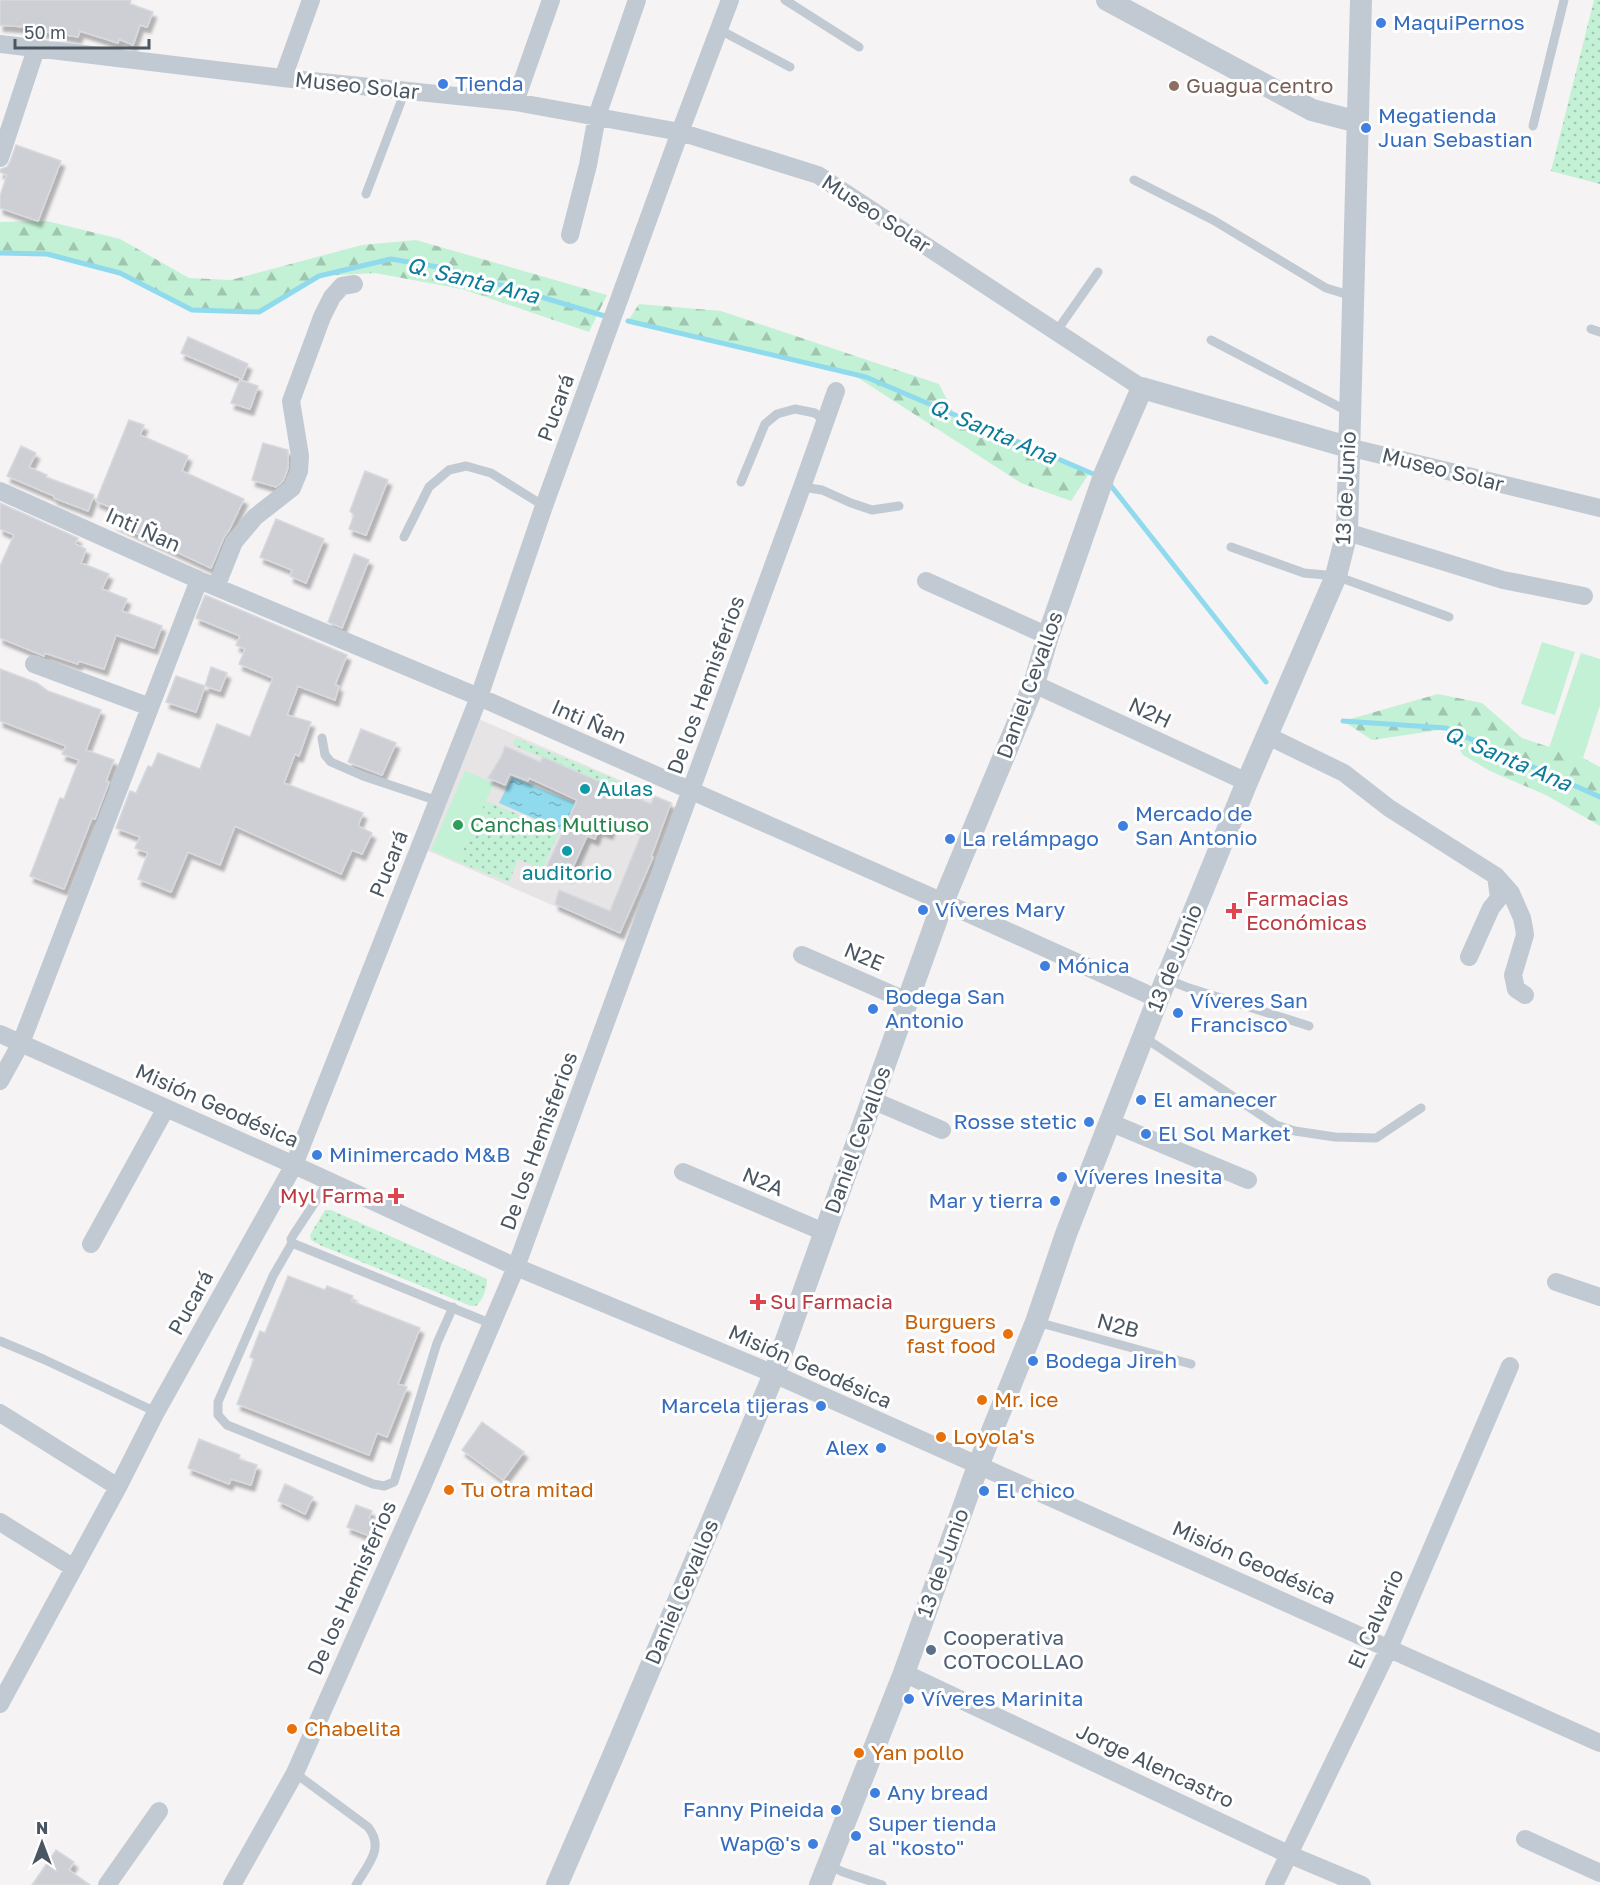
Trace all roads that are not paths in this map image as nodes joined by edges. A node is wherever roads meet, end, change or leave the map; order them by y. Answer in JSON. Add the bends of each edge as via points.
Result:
{"nodes":[{"id":1,"x":311,"y":0,"type":"edge"},
{"id":2,"x":550,"y":0,"type":"edge"},
{"id":3,"x":637,"y":0,"type":"edge"},
{"id":4,"x":730,"y":0,"type":"edge"},
{"id":5,"x":785,"y":0,"type":"edge"},
{"id":6,"x":1107,"y":0,"type":"edge"},
{"id":7,"x":1361,"y":0,"type":"edge"},
{"id":8,"x":1564,"y":0,"type":"edge"},
{"id":9,"x":718,"y":29,"type":"junction"},
{"id":10,"x":0,"y":44,"type":"edge"},
{"id":11,"x":858,"y":47,"type":"dead end"},
{"id":12,"x":36,"y":49,"type":"junction"},
{"id":13,"x":790,"y":67,"type":"dead end"},
{"id":14,"x":283,"y":78,"type":"junction"},
{"id":15,"x":405,"y":91,"type":"junction"},
{"id":16,"x":515,"y":102,"type":"junction"},
{"id":17,"x":597,"y":116,"type":"junction"},
{"id":18,"x":1358,"y":122,"type":"junction"},
{"id":19,"x":1533,"y":126,"type":"dead end"},
{"id":20,"x":680,"y":132,"type":"junction"},
{"id":21,"x":0,"y":158,"type":"edge"},
{"id":22,"x":1134,"y":180,"type":"dead end"},
{"id":23,"x":366,"y":194,"type":"dead end"},
{"id":24,"x":570,"y":236,"type":"dead end"},
{"id":25,"x":1098,"y":272,"type":"dead end"},
{"id":26,"x":354,"y":284,"type":"dead end"},
{"id":27,"x":1352,"y":296,"type":"junction"},
{"id":28,"x":1056,"y":332,"type":"junction"},
{"id":29,"x":1211,"y":340,"type":"dead end"},
{"id":30,"x":1142,"y":388,"type":"junction"},
{"id":31,"x":836,"y":390,"type":"dead end"},
{"id":32,"x":1349,"y":412,"type":"junction"},
{"id":33,"x":825,"y":421,"type":"junction"},
{"id":34,"x":1348,"y":447,"type":"junction"},
{"id":35,"x":741,"y":482,"type":"dead end"},
{"id":36,"x":802,"y":488,"type":"junction"},
{"id":37,"x":0,"y":491,"type":"edge"},
{"id":38,"x":544,"y":506,"type":"junction"},
{"id":39,"x":899,"y":506,"type":"dead end"},
{"id":40,"x":1600,"y":508,"type":"edge"},
{"id":41,"x":1347,"y":532,"type":"junction"},
{"id":42,"x":404,"y":537,"type":"dead end"},
{"id":43,"x":1231,"y":547,"type":"dead end"},
{"id":44,"x":1336,"y":576,"type":"junction"},
{"id":45,"x":199,"y":580,"type":"junction"},
{"id":46,"x":926,"y":580,"type":"dead end"},
{"id":47,"x":216,"y":587,"type":"junction"},
{"id":48,"x":1584,"y":596,"type":"dead end"},
{"id":49,"x":1449,"y":617,"type":"dead end"},
{"id":50,"x":1048,"y":636,"type":"junction"},
{"id":51,"x":34,"y":664,"type":"dead end"},
{"id":52,"x":1034,"y":684,"type":"junction"},
{"id":53,"x":479,"y":697,"type":"junction"},
{"id":54,"x":150,"y":706,"type":"junction"},
{"id":55,"x":1268,"y":736,"type":"junction"},
{"id":56,"x":322,"y":738,"type":"dead end"},
{"id":57,"x":1247,"y":782,"type":"junction"},
{"id":58,"x":691,"y":792,"type":"junction"},
{"id":59,"x":438,"y":801,"type":"junction"},
{"id":60,"x":1496,"y":876,"type":"junction"},
{"id":61,"x":943,"y":902,"type":"junction"},
{"id":62,"x":802,"y":955,"type":"dead end"},
{"id":63,"x":1469,"y":957,"type":"dead end"},
{"id":64,"x":1162,"y":989,"type":"junction"},
{"id":65,"x":1525,"y":995,"type":"dead end"},
{"id":66,"x":908,"y":1001,"type":"junction"},
{"id":67,"x":1309,"y":1026,"type":"dead end"},
{"id":68,"x":0,"y":1034,"type":"edge"},
{"id":69,"x":1143,"y":1037,"type":"junction"},
{"id":70,"x":21,"y":1043,"type":"junction"},
{"id":71,"x":0,"y":1081,"type":"edge"},
{"id":72,"x":872,"y":1100,"type":"junction"},
{"id":73,"x":166,"y":1108,"type":"junction"},
{"id":74,"x":1421,"y":1108,"type":"dead end"},
{"id":75,"x":1109,"y":1122,"type":"junction"},
{"id":76,"x":942,"y":1130,"type":"dead end"},
{"id":77,"x":294,"y":1165,"type":"junction"},
{"id":78,"x":683,"y":1172,"type":"dead end"},
{"id":79,"x":1248,"y":1180,"type":"dead end"},
{"id":80,"x":329,"y":1181,"type":"junction"},
{"id":81,"x":825,"y":1233,"type":"junction"},
{"id":82,"x":292,"y":1243,"type":"junction"},
{"id":83,"x":91,"y":1244,"type":"dead end"},
{"id":84,"x":516,"y":1267,"type":"junction"},
{"id":85,"x":1556,"y":1282,"type":"dead end"},
{"id":86,"x":1600,"y":1297,"type":"edge"},
{"id":87,"x":453,"y":1308,"type":"junction"},
{"id":88,"x":1036,"y":1322,"type":"junction"},
{"id":89,"x":492,"y":1324,"type":"junction"},
{"id":90,"x":0,"y":1341,"type":"edge"},
{"id":91,"x":1191,"y":1364,"type":"dead end"},
{"id":92,"x":1510,"y":1366,"type":"dead end"},
{"id":93,"x":774,"y":1374,"type":"junction"},
{"id":94,"x":156,"y":1412,"type":"junction"},
{"id":95,"x":0,"y":1413,"type":"edge"},
{"id":96,"x":978,"y":1466,"type":"junction"},
{"id":97,"x":118,"y":1487,"type":"junction"},
{"id":98,"x":0,"y":1522,"type":"edge"},
{"id":99,"x":74,"y":1568,"type":"junction"},
{"id":100,"x":1389,"y":1648,"type":"junction"},
{"id":101,"x":904,"y":1673,"type":"junction"},
{"id":102,"x":0,"y":1704,"type":"edge"},
{"id":103,"x":1600,"y":1743,"type":"edge"},
{"id":104,"x":295,"y":1773,"type":"junction"},
{"id":105,"x":159,"y":1811,"type":"dead end"},
{"id":106,"x":1525,"y":1839,"type":"dead end"},
{"id":107,"x":1288,"y":1854,"type":"junction"},
{"id":108,"x":1600,"y":1873,"type":"edge"},
{"id":109,"x":824,"y":1875,"type":"edge"},
{"id":110,"x":107,"y":1885,"type":"edge"},
{"id":111,"x":232,"y":1885,"type":"edge"},
{"id":112,"x":356,"y":1885,"type":"edge"},
{"id":113,"x":557,"y":1885,"type":"edge"},
{"id":114,"x":882,"y":1885,"type":"edge"},
{"id":115,"x":1274,"y":1885,"type":"edge"},
{"id":116,"x":1362,"y":1885,"type":"edge"}],
"edges":[{"from":1,"to":14,"type":"street"},
{"from":2,"to":16,"type":"street"},
{"from":3,"to":17,"type":"street"},
{"from":4,"to":9,"type":"street","name":"Pucará"},
{"from":5,"to":11,"type":"lane"},
{"from":6,"to":18,"type":"street","via":[[1312,110]]},
{"from":7,"to":18,"type":"street","name":"13 de Junio"},
{"from":8,"to":19,"type":"lane"},
{"from":9,"to":13,"type":"lane"},
{"from":9,"to":20,"type":"street","name":"Pucará"},
{"from":10,"to":12,"type":"street","name":"Museo Solar"},
{"from":12,"to":14,"type":"street","name":"Museo Solar"},
{"from":12,"to":21,"type":"street"},
{"from":14,"to":15,"type":"street","name":"Museo Solar"},
{"from":15,"to":16,"type":"street","name":"Museo Solar"},
{"from":15,"to":23,"type":"lane"},
{"from":16,"to":17,"type":"street","name":"Museo Solar"},
{"from":17,"to":20,"type":"street","name":"Museo Solar"},
{"from":17,"to":24,"type":"street"},
{"from":18,"to":27,"type":"street","name":"13 de Junio"},
{"from":20,"to":28,"type":"street","name":"Museo Solar","via":[[818,175]]},
{"from":20,"to":38,"type":"street","name":"Pucará"},
{"from":22,"to":27,"type":"lane","via":[[1213,220],[1326,288]]},
{"from":25,"to":28,"type":"lane"},
{"from":26,"to":47,"type":"street","via":[[342,286],[332,297],[291,402],[300,456],[292,488],[255,517],[234,542]]},
{"from":27,"to":32,"type":"street","name":"13 de Junio"},
{"from":28,"to":30,"type":"street","name":"Museo Solar"},
{"from":29,"to":32,"type":"lane"},
{"from":30,"to":34,"type":"street","name":"Museo Solar"},
{"from":30,"to":50,"type":"street","name":"Daniel Cevallos","via":[[1105,473]]},
{"from":31,"to":33,"type":"street","name":"De los Hemisferios"},
{"from":32,"to":34,"type":"street","name":"13 de Junio"},
{"from":33,"to":35,"type":"lane","via":[[815,413],[795,409],[777,414],[765,424]]},
{"from":33,"to":36,"type":"street","name":"De los Hemisferios"},
{"from":34,"to":40,"type":"street","name":"Museo Solar"},
{"from":34,"to":41,"type":"street","name":"13 de Junio"},
{"from":36,"to":39,"type":"lane","via":[[822,490],[872,510]]},
{"from":36,"to":58,"type":"street","name":"De los Hemisferios"},
{"from":37,"to":45,"type":"street","name":"Inti Ñan"},
{"from":38,"to":42,"type":"lane","via":[[491,473],[466,466],[449,470],[429,487]]},
{"from":38,"to":53,"type":"street","name":"Pucará"},
{"from":41,"to":44,"type":"street","name":"13 de Junio"},
{"from":41,"to":48,"type":"street","via":[[1503,580]]},
{"from":43,"to":44,"type":"lane","via":[[1304,573]]},
{"from":44,"to":49,"type":"lane"},
{"from":44,"to":55,"type":"street","name":"13 de Junio"},
{"from":45,"to":47,"type":"street","name":"Inti Ñan"},
{"from":45,"to":54,"type":"street"},
{"from":46,"to":50,"type":"street"},
{"from":47,"to":53,"type":"street","name":"Inti Ñan"},
{"from":50,"to":52,"type":"street","name":"Daniel Cevallos"},
{"from":51,"to":54,"type":"street"},
{"from":52,"to":57,"type":"street","name":"N2H"},
{"from":52,"to":61,"type":"street","name":"Daniel Cevallos"},
{"from":53,"to":58,"type":"street","name":"Inti Ñan"},
{"from":53,"to":59,"type":"street","name":"Pucará"},
{"from":54,"to":70,"type":"street"},
{"from":55,"to":57,"type":"street","name":"13 de Junio"},
{"from":55,"to":60,"type":"street","via":[[1344,773],[1389,808]]},
{"from":56,"to":59,"type":"lane","via":[[330,762]]},
{"from":57,"to":64,"type":"street","name":"13 de Junio"},
{"from":58,"to":61,"type":"street","name":"Inti Ñan"},
{"from":58,"to":84,"type":"street","name":"De los Hemisferios"},
{"from":59,"to":77,"type":"street","name":"Pucará"},
{"from":60,"to":63,"type":"street","via":[[1499,898]]},
{"from":60,"to":65,"type":"street","via":[[1511,893],[1522,918],[1525,935],[1513,975],[1516,989]]},
{"from":61,"to":64,"type":"street","name":"Inti Ñan"},
{"from":61,"to":66,"type":"street","name":"Daniel Cevallos"},
{"from":62,"to":66,"type":"street","name":"N2E"},
{"from":64,"to":67,"type":"lane","via":[[1186,987]]},
{"from":64,"to":69,"type":"street","name":"13 de Junio"},
{"from":66,"to":72,"type":"street","name":"Daniel Cevallos"},
{"from":68,"to":70,"type":"street","name":"Misión Geodésica"},
{"from":69,"to":74,"type":"lane","via":[[1276,1125],[1295,1131],[1376,1138]]},
{"from":69,"to":75,"type":"street","name":"13 de Junio"},
{"from":70,"to":71,"type":"street"},
{"from":70,"to":73,"type":"street","name":"Misión Geodésica"},
{"from":72,"to":76,"type":"street"},
{"from":72,"to":81,"type":"street","name":"Daniel Cevallos"},
{"from":73,"to":77,"type":"street","name":"Misión Geodésica"},
{"from":73,"to":83,"type":"street"},
{"from":75,"to":79,"type":"street"},
{"from":75,"to":88,"type":"street","name":"13 de Junio"},
{"from":77,"to":80,"type":"street","name":"Misión Geodésica"},
{"from":77,"to":94,"type":"street","name":"Pucará"},
{"from":78,"to":81,"type":"street","name":"N2A"},
{"from":80,"to":82,"type":"lane"},
{"from":80,"to":84,"type":"street","name":"Misión Geodésica"},
{"from":81,"to":93,"type":"street","name":"Daniel Cevallos"},
{"from":82,"to":87,"type":"lane"},
{"from":82,"to":87,"type":"lane","via":[[273,1276],[218,1402],[218,1414],[227,1425],[373,1484],[384,1486],[394,1482],[437,1343]]},
{"from":84,"to":89,"type":"street","name":"De los Hemisferios"},
{"from":84,"to":93,"type":"street","name":"Misión Geodésica"},
{"from":85,"to":86,"type":"street"},
{"from":87,"to":89,"type":"lane"},
{"from":88,"to":91,"type":"lane","name":"N2B"},
{"from":88,"to":96,"type":"street","name":"13 de Junio"},
{"from":89,"to":104,"type":"street","name":"De los Hemisferios"},
{"from":90,"to":94,"type":"lane"},
{"from":92,"to":100,"type":"street","name":"El Calvario"},
{"from":93,"to":96,"type":"street","name":"Misión Geodésica"},
{"from":93,"to":113,"type":"street","name":"Daniel Cevallos"},
{"from":94,"to":97,"type":"street","name":"Pucará"},
{"from":95,"to":97,"type":"street"},
{"from":96,"to":100,"type":"street","name":"Misión Geodésica"},
{"from":96,"to":101,"type":"street","name":"13 de Junio"},
{"from":97,"to":99,"type":"street","name":"Pucará"},
{"from":98,"to":99,"type":"street"},
{"from":99,"to":102,"type":"street","name":"Pucará"},
{"from":100,"to":103,"type":"street","name":"Misión Geodésica"},
{"from":100,"to":107,"type":"street","name":"El Calvario"},
{"from":101,"to":107,"type":"street","name":"Jorge Alencastro"},
{"from":101,"to":109,"type":"street","name":"13 de Junio"},
{"from":104,"to":111,"type":"street","name":"De los Hemisferios"},
{"from":104,"to":112,"type":"lane","via":[[375,1836],[376,1848]]},
{"from":105,"to":110,"type":"street"},
{"from":106,"to":108,"type":"street"},
{"from":107,"to":115,"type":"street","name":"El Calvario"},
{"from":107,"to":116,"type":"street","name":"Jorge Alencastro"},
{"from":109,"to":114,"type":"lane","via":[[843,1872]]}]}
